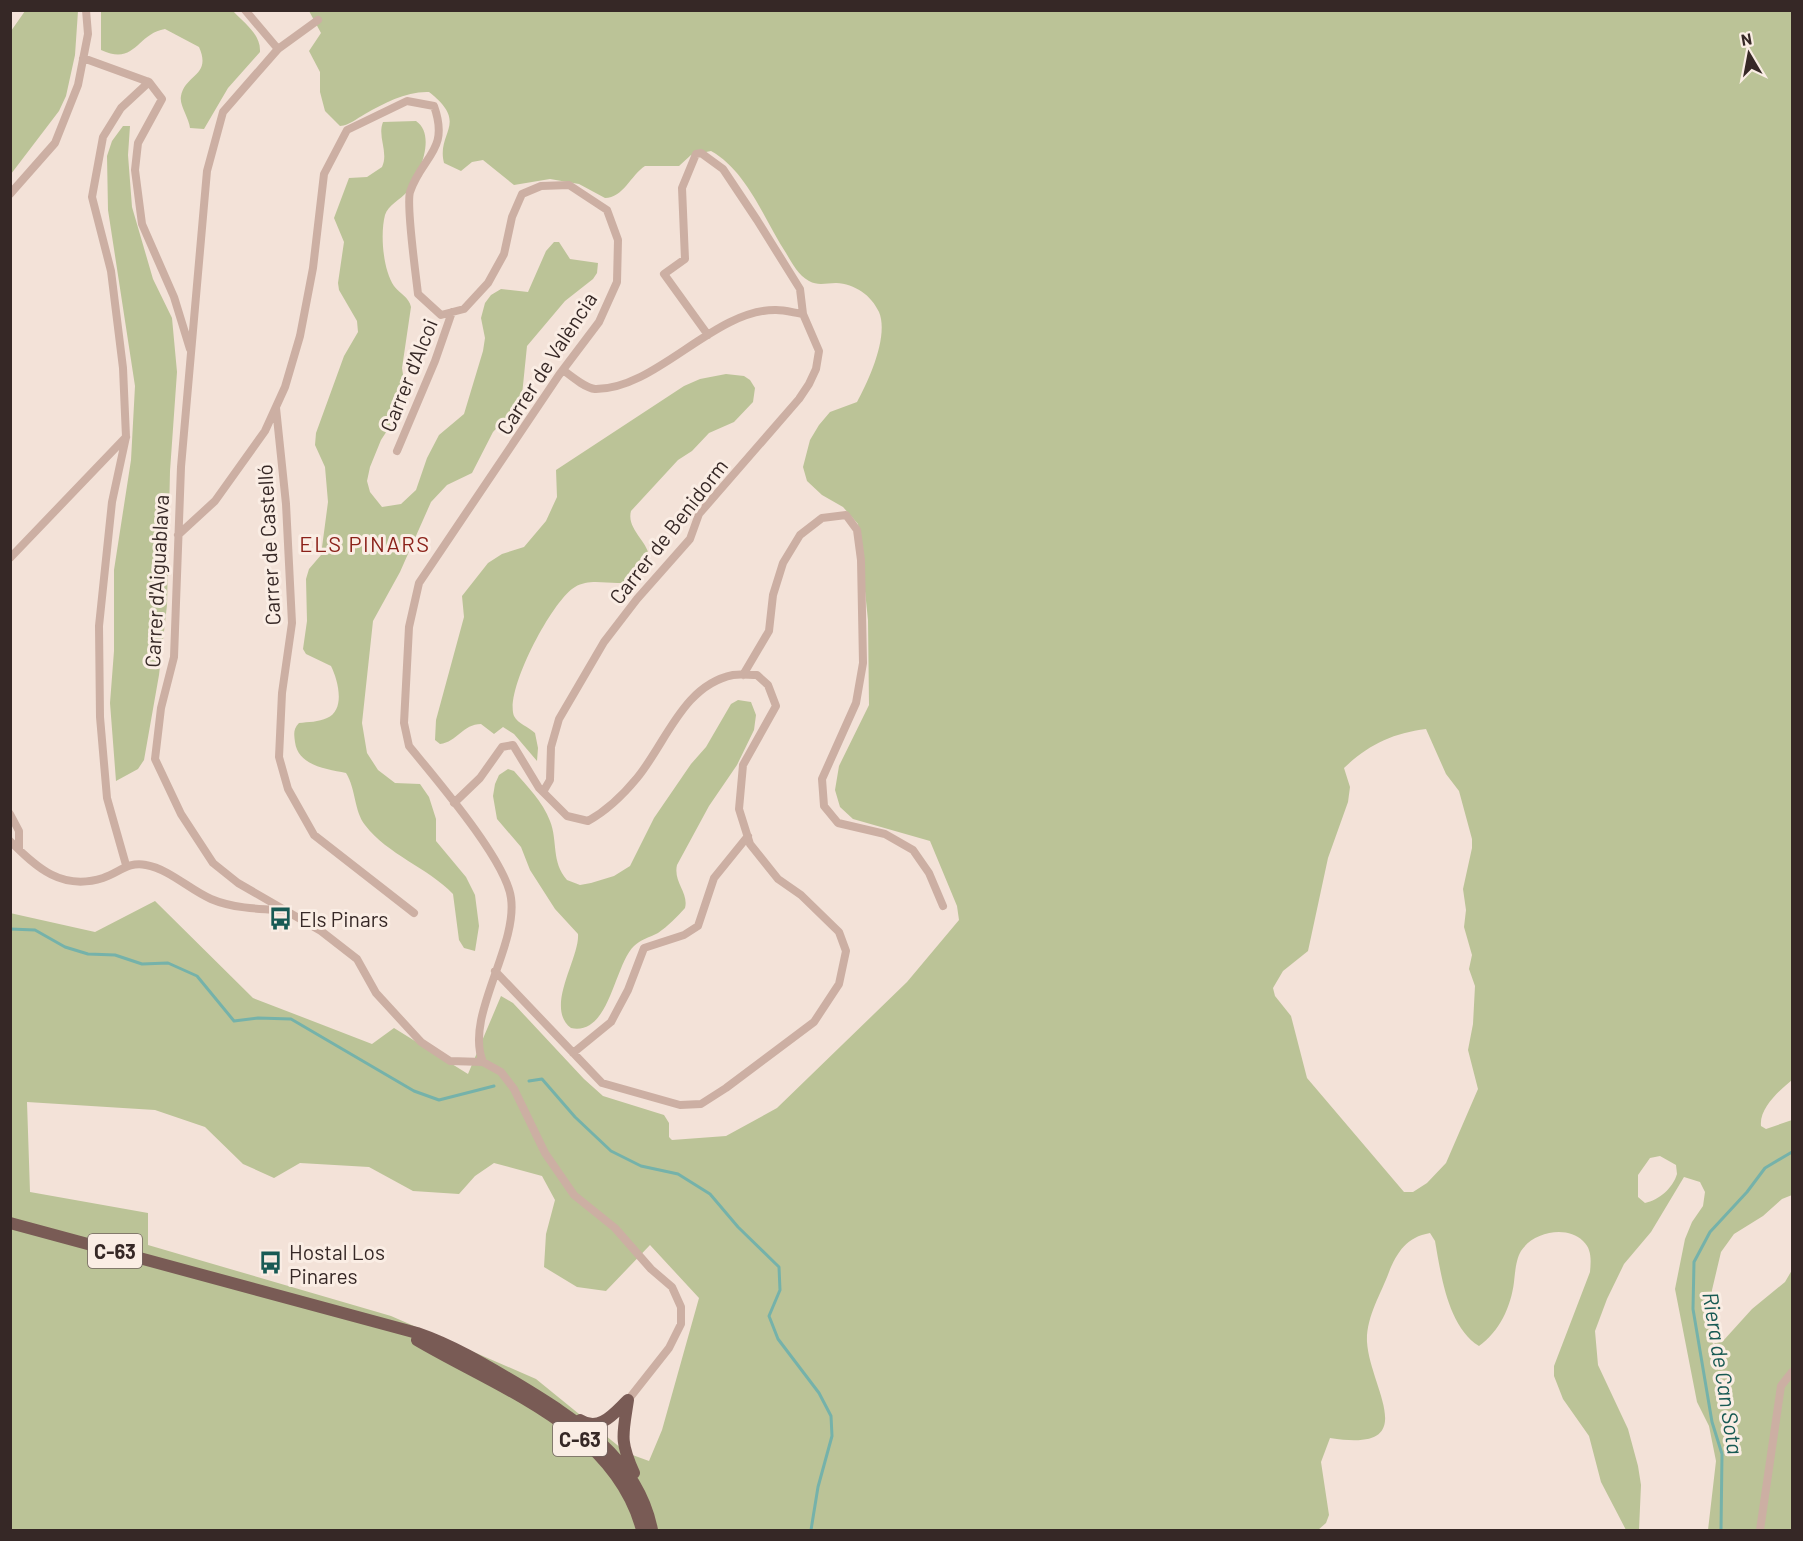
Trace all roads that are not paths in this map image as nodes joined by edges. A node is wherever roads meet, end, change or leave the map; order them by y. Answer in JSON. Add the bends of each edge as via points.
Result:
{"nodes":[{"id":1,"x":86,"y":10,"type":"edge"},
{"id":2,"x":245,"y":10,"type":"edge"},
{"id":3,"x":318,"y":20,"type":"dead end"},
{"id":4,"x":279,"y":49,"type":"junction"},
{"id":5,"x":83,"y":58,"type":"junction"},
{"id":6,"x":149,"y":82,"type":"junction"},
{"id":7,"x":10,"y":194,"type":"edge"},
{"id":8,"x":452,"y":312,"type":"junction"},
{"id":9,"x":803,"y":314,"type":"junction"},
{"id":10,"x":708,"y":335,"type":"junction"},
{"id":11,"x":191,"y":353,"type":"junction"},
{"id":12,"x":563,"y":370,"type":"junction"},
{"id":13,"x":276,"y":406,"type":"junction"},
{"id":14,"x":126,"y":437,"type":"junction"},
{"id":15,"x":397,"y":451,"type":"dead end"},
{"id":16,"x":178,"y":535,"type":"junction"},
{"id":17,"x":10,"y":558,"type":"edge"},
{"id":18,"x":743,"y":675,"type":"junction"},
{"id":19,"x":543,"y":792,"type":"junction"},
{"id":20,"x":454,"y":803,"type":"junction"},
{"id":21,"x":10,"y":814,"type":"edge"},
{"id":22,"x":748,"y":837,"type":"junction"},
{"id":23,"x":10,"y":841,"type":"edge"},
{"id":24,"x":19,"y":849,"type":"junction"},
{"id":25,"x":126,"y":865,"type":"junction"},
{"id":26,"x":943,"y":906,"type":"dead end"},
{"id":27,"x":282,"y":910,"type":"junction"},
{"id":28,"x":414,"y":912,"type":"dead end"},
{"id":29,"x":495,"y":971,"type":"junction"},
{"id":30,"x":573,"y":1053,"type":"junction"},
{"id":31,"x":483,"y":1062,"type":"junction"},
{"id":32,"x":10,"y":1223,"type":"edge"},
{"id":33,"x":404,"y":1331,"type":"junction"},
{"id":34,"x":1792,"y":1372,"type":"edge"},
{"id":35,"x":486,"y":1376,"type":"junction"},
{"id":36,"x":514,"y":1382,"type":"junction"},
{"id":37,"x":628,"y":1400,"type":"junction"},
{"id":38,"x":605,"y":1421,"type":"junction"},
{"id":39,"x":622,"y":1431,"type":"junction"},
{"id":40,"x":599,"y":1442,"type":"junction"},
{"id":41,"x":648,"y":1529,"type":"edge"},
{"id":42,"x":1760,"y":1530,"type":"edge"}],
"edges":[{"from":1,"to":5,"type":"street","via":[[88,34]]},
{"from":2,"to":4,"type":"street"},
{"from":3,"to":4,"type":"street","name":"Carrer d'Aiguablava"},
{"from":4,"to":11,"type":"street","name":"Carrer d'Aiguablava","via":[[223,112],[207,171]]},
{"from":5,"to":6,"type":"street"},
{"from":5,"to":7,"type":"street","via":[[78,85],[55,143]]},
{"from":6,"to":11,"type":"street","via":[[162,99],[138,143],[135,170],[142,224],[174,297]]},
{"from":6,"to":14,"type":"street","via":[[121,108],[103,137],[92,197],[111,271],[123,368]]},
{"from":8,"to":12,"type":"street","name":"Carrer de València","via":[[464,309],[488,283],[504,254],[522,194],[541,186],[569,185],[607,210],[618,240],[617,282],[599,322]]},
{"from":8,"to":13,"type":"street","via":[[441,315],[418,294],[410,193],[433,154],[441,127],[434,106],[407,100],[347,130],[324,174],[300,336]]},
{"from":8,"to":15,"type":"street","name":"Carrer d'Alcoi"},
{"from":9,"to":10,"type":"street","via":[[775,310],[746,315]]},
{"from":9,"to":10,"type":"street","name":"Carrer de Benidorm","via":[[800,289],[723,169],[701,153],[696,154],[682,188],[686,259],[664,274]]},
{"from":9,"to":19,"type":"street","name":"Carrer de Benidorm","via":[[819,351],[808,384],[786,415],[699,514],[690,539],[604,642],[559,719],[551,747],[550,780]]},
{"from":10,"to":12,"type":"street","via":[[617,386],[592,389]]},
{"from":11,"to":16,"type":"street","name":"Carrer d'Aiguablava"},
{"from":12,"to":20,"type":"street","name":"Carrer de València","via":[[419,583],[409,627],[404,723],[410,746]]},
{"from":13,"to":16,"type":"street","via":[[265,431],[215,501]]},
{"from":13,"to":28,"type":"street","name":"Carrer de Castelló","via":[[292,623],[282,693],[279,757],[288,789],[314,835]]},
{"from":14,"to":17,"type":"street"},
{"from":14,"to":25,"type":"street","via":[[112,502],[99,626],[100,717],[107,798]]},
{"from":16,"to":27,"type":"street","name":"Carrer d'Aiguablava","via":[[174,657],[161,708],[155,759],[181,814],[213,863]]},
{"from":18,"to":19,"type":"street","via":[[733,675],[705,687],[675,719],[638,777],[607,811],[588,821],[567,816]]},
{"from":18,"to":22,"type":"street","via":[[757,675],[768,686],[777,706],[743,765],[739,809]]},
{"from":18,"to":26,"type":"street","via":[[769,631],[773,595],[783,562],[800,536],[822,518],[846,515],[857,530],[861,560],[863,663],[856,703],[822,779],[824,806],[838,823],[885,834],[913,850],[929,873]]},
{"from":19,"to":20,"type":"street","via":[[513,745],[502,747],[480,778]]},
{"from":20,"to":29,"type":"street","name":"Carrer de València","via":[[494,859],[511,897],[508,934]]},
{"from":21,"to":24,"type":"street","via":[[19,831]]},
{"from":22,"to":30,"type":"street","via":[[714,878],[698,926],[684,935],[644,948],[612,1022]]},
{"from":22,"to":30,"type":"street","via":[[777,879],[801,895],[839,932],[846,951],[839,984],[814,1022],[753,1070],[701,1104],[680,1105],[602,1083]]},
{"from":23,"to":24,"type":"street"},
{"from":24,"to":25,"type":"street","via":[[56,879],[103,878]]},
{"from":25,"to":27,"type":"street","via":[[146,865],[213,900],[252,909]]},
{"from":27,"to":31,"type":"street","name":"Carrer d'Aiguablava","via":[[321,931],[357,959],[375,993],[421,1042],[450,1061]]},
{"from":29,"to":30,"type":"street"},
{"from":29,"to":31,"type":"street","name":"Carrer de València","via":[[477,1048]]},
{"from":31,"to":37,"type":"street","via":[[501,1072],[514,1089],[545,1153],[574,1195],[615,1228],[672,1287],[681,1307],[681,1324],[669,1348]]},
{"from":32,"to":33,"type":"main road","number":"C-63"},
{"from":33,"to":35,"type":"main road","number":"C-63"},
{"from":33,"to":36,"type":"main road","number":"C-63","via":[[430,1337]]},
{"from":34,"to":42,"type":"street","via":[[1781,1386]]},
{"from":35,"to":40,"type":"main road","number":"C-63","via":[[497,1377]]},
{"from":35,"to":41,"type":"main road","number":"C-63","via":[[563,1425],[603,1457]]},
{"from":36,"to":38,"type":"main road","number":"C-63","via":[[531,1387],[584,1423]]},
{"from":36,"to":40,"type":"main road","number":"C-63"},
{"from":37,"to":38,"type":"main road","number":"C-63"},
{"from":37,"to":39,"type":"main road","number":"C-63"},
{"from":38,"to":39,"type":"main road"},
{"from":38,"to":40,"type":"main road","number":"C-63"},
{"from":39,"to":40,"type":"main road","number":"C-63","via":[[614,1445]]},
{"from":39,"to":41,"type":"main road","number":"C-63","via":[[624,1452],[651,1512]]},
{"from":40,"to":41,"type":"main road","number":"C-63","via":[[633,1482]]}]}
